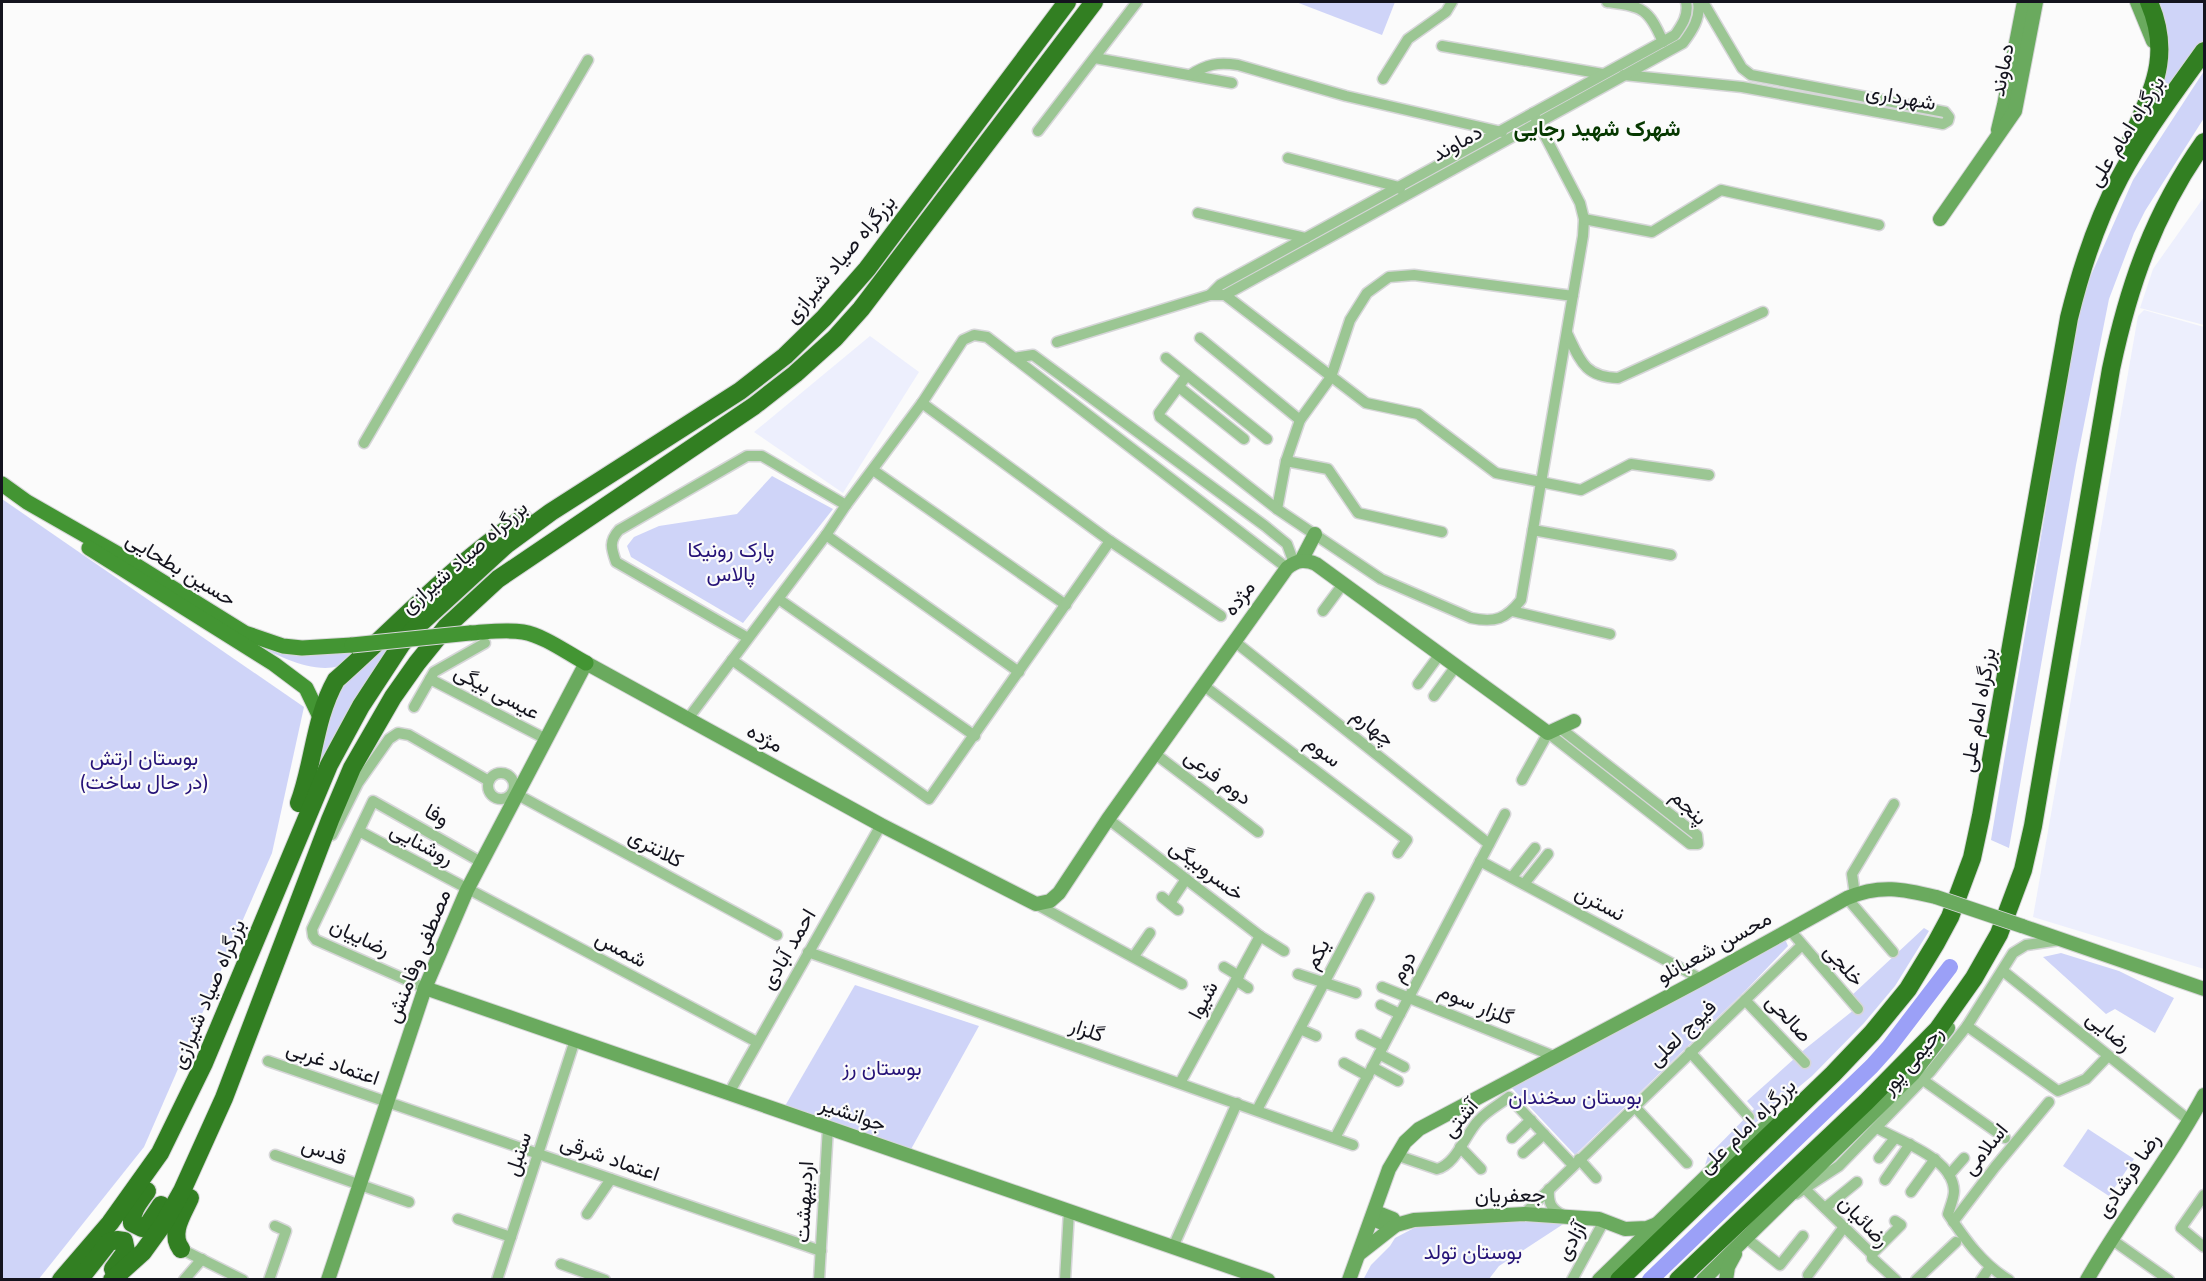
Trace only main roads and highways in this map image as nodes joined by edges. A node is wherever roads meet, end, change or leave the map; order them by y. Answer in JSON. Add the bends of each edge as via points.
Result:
{"nodes":[{"id":1,"x":1067,"y":2,"type":"edge"},
{"id":2,"x":1094,"y":2,"type":"edge"},
{"id":3,"x":2025,"y":2,"type":"edge"},
{"id":4,"x":2036,"y":2,"type":"edge"},
{"id":5,"x":2137,"y":2,"type":"edge"},
{"id":6,"x":2149,"y":2,"type":"edge"},
{"id":7,"x":2205,"y":51,"type":"edge"},
{"id":8,"x":2157,"y":70,"type":"junction"},
{"id":9,"x":1995,"y":141,"type":"junction"},
{"id":10,"x":2203,"y":144,"type":"edge"},
{"id":11,"x":2120,"y":177,"type":"junction"},
{"id":12,"x":1940,"y":219,"type":"dead end"},
{"id":13,"x":612,"y":472,"type":"junction"},
{"id":14,"x":2,"y":484,"type":"edge"},
{"id":15,"x":27,"y":502,"type":"junction"},
{"id":16,"x":1315,"y":534,"type":"road end"},
{"id":17,"x":1294,"y":564,"type":"junction"},
{"id":18,"x":470,"y":633,"type":"joint"},
{"id":19,"x":586,"y":663,"type":"junction"},
{"id":20,"x":320,"y":717,"type":"junction"},
{"id":21,"x":1574,"y":721,"type":"dead end"},
{"id":22,"x":290,"y":857,"type":"junction"},
{"id":23,"x":1974,"y":978,"type":"junction"},
{"id":24,"x":425,"y":988,"type":"junction"},
{"id":25,"x":2205,"y":989,"type":"edge"},
{"id":26,"x":256,"y":1014,"type":"junction"},
{"id":27,"x":1833,"y":1074,"type":"junction"},
{"id":28,"x":2205,"y":1095,"type":"edge"},
{"id":29,"x":199,"y":1151,"type":"junction"},
{"id":30,"x":160,"y":1153,"type":"junction"},
{"id":31,"x":1373,"y":1215,"type":"junction"},
{"id":32,"x":1657,"y":1224,"type":"junction"},
{"id":33,"x":1396,"y":1225,"type":"junction"},
{"id":34,"x":1625,"y":1229,"type":"junction"},
{"id":35,"x":1746,"y":1238,"type":"junction"},
{"id":36,"x":181,"y":1249,"type":"road end"},
{"id":37,"x":1359,"y":1254,"type":"junction"},
{"id":38,"x":1618,"y":1260,"type":"junction"},
{"id":39,"x":62,"y":1280,"type":"edge"},
{"id":40,"x":79,"y":1280,"type":"edge"},
{"id":41,"x":104,"y":1280,"type":"edge"},
{"id":42,"x":112,"y":1280,"type":"edge"},
{"id":43,"x":328,"y":1280,"type":"edge"},
{"id":44,"x":1268,"y":1280,"type":"edge"},
{"id":45,"x":1349,"y":1280,"type":"edge"},
{"id":46,"x":1599,"y":1280,"type":"edge"},
{"id":47,"x":1619,"y":1280,"type":"edge"},
{"id":48,"x":1678,"y":1280,"type":"edge"},
{"id":49,"x":1703,"y":1280,"type":"edge"},
{"id":50,"x":1726,"y":1280,"type":"edge"},
{"id":51,"x":2087,"y":1280,"type":"edge"}],
"edges":[{"from":1,"to":13,"type":"highway","name":"بزرگراه صیاد شیرازی","via":[[873,261],[824,318],[785,356],[740,391]]},
{"from":2,"to":26,"type":"highway","name":"بزرگراه صیاد شیرازی","via":[[835,338],[754,406],[498,579],[441,633],[393,697],[352,768]]},
{"from":3,"to":9,"type":"main road","name":"دماوند"},
{"from":4,"to":9,"type":"main road","name":"دماوند","via":[[2016,111]]},
{"from":5,"to":8,"type":"main road","via":[[2152,40]]},
{"from":6,"to":8,"type":"highway","via":[[2160,43]]},
{"from":7,"to":11,"type":"highway","name":"بزرگراه امام علی"},
{"from":8,"to":11,"type":"highway"},
{"from":9,"to":12,"type":"main road","name":"دماوند"},
{"from":10,"to":23,"type":"highway","via":[[2160,214],[2122,316],[2033,826],[2011,906]]},
{"from":11,"to":27,"type":"highway","name":"بزرگراه امام علی","via":[[2088,250],[2069,318],[1972,858],[1950,917],[1908,989]]},
{"from":13,"to":20,"type":"highway","via":[[548,502],[472,556],[336,680]]},
{"from":13,"to":22,"type":"highway","name":"بزرگراه صیاد شیرازی","via":[[506,544],[413,630],[345,734]]},
{"from":14,"to":15,"type":"main road","name":"حسین بطحایی"},
{"from":15,"to":18,"type":"main road","name":"حسین بطحایی","bridge":true,"via":[[245,633],[283,646],[352,645]]},
{"from":15,"to":20,"type":"main road","via":[[44,518],[131,577],[282,670],[306,688]]},
{"from":16,"to":17,"type":"main road","name":"مژده"},
{"from":17,"to":19,"type":"main road","name":"مژده","via":[[1234,640],[1059,893],[1050,901],[1036,903],[880,825]]},
{"from":17,"to":21,"type":"main road","via":[[1316,564],[1455,666],[1554,730]]},
{"from":18,"to":19,"type":"main road","name":"مژده","via":[[525,632]]},
{"from":19,"to":24,"type":"main road","name":"مصطفی وفامنش","via":[[513,795]]},
{"from":20,"to":22,"type":"highway"},
{"from":22,"to":30,"type":"highway","name":"بزرگراه صیاد شیرازی","via":[[204,1063]]},
{"from":23,"to":35,"type":"main road","via":[[1954,1021],[1913,1074]]},
{"from":23,"to":48,"type":"highway","via":[[1938,1029]]},
{"from":24,"to":43,"type":"main road","name":"مصطفی وفامنش"},
{"from":24,"to":44,"type":"main road","name":"جوانشیر"},
{"from":25,"to":31,"type":"main road","name":"محسن شعبانلو","bridge":true,"via":[[1936,897],[1895,888],[1868,891],[1851,896],[1419,1129],[1396,1155]]},
{"from":26,"to":29,"type":"highway","name":"بزرگراه صیاد شیرازی"},
{"from":26,"to":36,"type":"highway","via":[[254,1048],[177,1227]]},
{"from":27,"to":32,"type":"main road","via":[[1720,1163]]},
{"from":27,"to":47,"type":"highway","name":"بزرگراه امام علی"},
{"from":28,"to":51,"type":"main road","name":"رضا فرشادی"},
{"from":29,"to":30,"type":"highway","via":[[149,1223],[137,1227],[131,1217],[153,1183]]},
{"from":29,"to":42,"type":"highway","name":"بزرگراه صیاد شیرازی","via":[[164,1223],[143,1252]]},
{"from":30,"to":39,"type":"highway","name":"بزرگراه صیاد شیرازی","via":[[110,1223]]},
{"from":31,"to":33,"type":"main road","via":[[1375,1220]]},
{"from":31,"to":37,"type":"main road","name":"محسن شعبانلو"},
{"from":32,"to":34,"type":"main road","name":"جعفریان"},
{"from":32,"to":38,"type":"main road"},
{"from":33,"to":34,"type":"main road","name":"جعفریان","via":[[1414,1220],[1524,1214],[1604,1221]]},
{"from":33,"to":37,"type":"main road"},
{"from":34,"to":38,"type":"main road","via":[[1625,1244]]},
{"from":35,"to":49,"type":"main road"},
{"from":35,"to":50,"type":"main road","via":[[1728,1267]]},
{"from":37,"to":45,"type":"main road","name":"محسن شعبانلو"},
{"from":38,"to":46,"type":"main road"},
{"from":40,"to":41,"type":"highway","via":[[110,1242],[124,1241],[124,1256]]}]}
